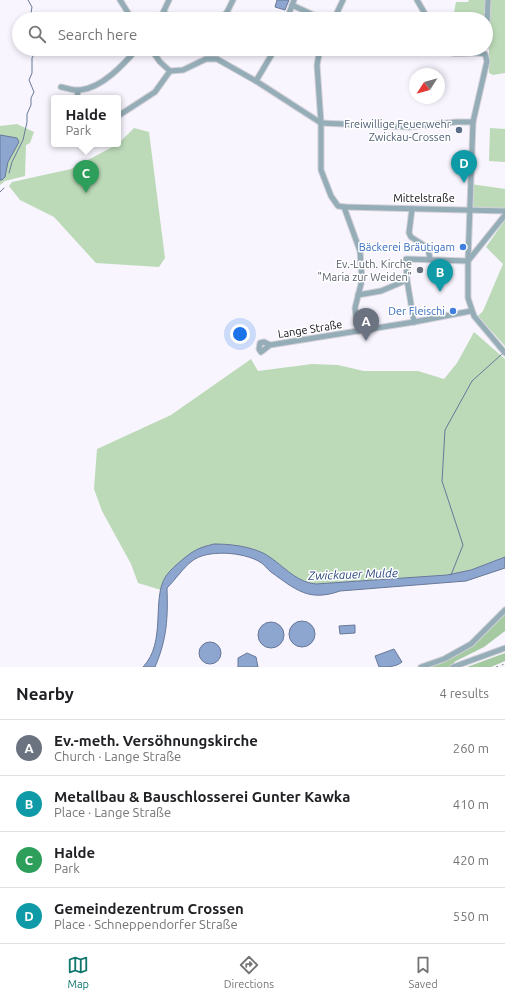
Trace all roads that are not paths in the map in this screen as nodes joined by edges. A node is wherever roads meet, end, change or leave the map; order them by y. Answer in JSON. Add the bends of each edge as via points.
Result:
{"nodes":[{"id":1,"x":120,"y":0,"type":"edge"},
{"id":2,"x":169,"y":0,"type":"edge"},
{"id":3,"x":233,"y":0,"type":"edge"},
{"id":4,"x":343,"y":0,"type":"edge"},
{"id":5,"x":417,"y":0,"type":"edge"},
{"id":6,"x":488,"y":0,"type":"edge"},
{"id":7,"x":293,"y":2,"type":"edge"},
{"id":8,"x":128,"y":12,"type":"edge"},
{"id":9,"x":164,"y":12,"type":"edge"},
{"id":10,"x":227,"y":12,"type":"edge"},
{"id":11,"x":289,"y":12,"type":"edge"},
{"id":12,"x":310,"y":12,"type":"edge"},
{"id":13,"x":337,"y":12,"type":"edge"},
{"id":14,"x":424,"y":12,"type":"edge"},
{"id":15,"x":487,"y":12,"type":"edge"},
{"id":16,"x":129,"y":56,"type":"edge"},
{"id":17,"x":156,"y":56,"type":"edge"},
{"id":18,"x":271,"y":56,"type":"edge"},
{"id":19,"x":319,"y":56,"type":"edge"},
{"id":20,"x":486,"y":56,"type":"edge"},
{"id":21,"x":170,"y":71,"type":"junction"},
{"id":22,"x":256,"y":81,"type":"junction"},
{"id":23,"x":61,"y":87,"type":"dead end"},
{"id":24,"x":78,"y":90,"type":"junction"},
{"id":25,"x":77,"y":95,"type":"edge"},
{"id":26,"x":121,"y":114,"type":"edge"},
{"id":27,"x":473,"y":122,"type":"junction"},
{"id":28,"x":321,"y":123,"type":"junction"},
{"id":29,"x":344,"y":207,"type":"junction"},
{"id":30,"x":412,"y":209,"type":"junction"},
{"id":31,"x":470,"y":209,"type":"junction"},
{"id":32,"x":505,"y":211,"type":"edge"},
{"id":33,"x":505,"y":214,"type":"edge"},
{"id":34,"x":430,"y":259,"type":"junction"},
{"id":35,"x":468,"y":261,"type":"junction"},
{"id":36,"x":407,"y":280,"type":"junction"},
{"id":37,"x":358,"y":295,"type":"junction"},
{"id":38,"x":471,"y":311,"type":"junction"},
{"id":39,"x":414,"y":322,"type":"junction"},
{"id":40,"x":358,"y":331,"type":"junction"},
{"id":41,"x":270,"y":345,"type":"dead end"},
{"id":42,"x":505,"y":353,"type":"edge"},
{"id":43,"x":505,"y":610,"type":"edge"},
{"id":44,"x":505,"y":648,"type":"edge"},
{"id":45,"x":421,"y":667,"type":"edge"},
{"id":46,"x":453,"y":667,"type":"edge"}],
"edges":[{"from":1,"to":8,"type":"street"},
{"from":2,"to":9,"type":"street"},
{"from":3,"to":10,"type":"street"},
{"from":4,"to":13,"type":"street"},
{"from":5,"to":14,"type":"street"},
{"from":6,"to":15,"type":"street"},
{"from":7,"to":11,"type":"street"},
{"from":7,"to":12,"type":"street"},
{"from":16,"to":24,"type":"street","via":[[112,73],[91,88]]},
{"from":17,"to":21,"type":"street"},
{"from":18,"to":22,"type":"street"},
{"from":19,"to":28,"type":"street"},
{"from":20,"to":27,"type":"street","via":[[485,74]]},
{"from":21,"to":22,"type":"street","via":[[183,70],[206,59],[217,59]]},
{"from":21,"to":26,"type":"street","via":[[155,92]]},
{"from":22,"to":28,"type":"street"},
{"from":23,"to":24,"type":"street"},
{"from":24,"to":25,"type":"street"},
{"from":27,"to":28,"type":"street","via":[[409,127]]},
{"from":27,"to":31,"type":"street"},
{"from":28,"to":29,"type":"street","via":[[321,170],[331,196],[338,206]]},
{"from":29,"to":30,"type":"street","name":"Mittelstraße"},
{"from":29,"to":37,"type":"street","via":[[360,251],[362,280]]},
{"from":30,"to":31,"type":"street","name":"Mittelstraße"},
{"from":30,"to":34,"type":"street","via":[[411,237],[428,248]]},
{"from":31,"to":32,"type":"street","name":"Mittelstraße"},
{"from":31,"to":35,"type":"street"},
{"from":33,"to":35,"type":"street"},
{"from":34,"to":35,"type":"street"},
{"from":34,"to":36,"type":"street","via":[[406,259]]},
{"from":35,"to":38,"type":"street","via":[[468,298]]},
{"from":36,"to":37,"type":"street","via":[[381,291]]},
{"from":36,"to":39,"type":"street"},
{"from":37,"to":40,"type":"street","via":[[355,308]]},
{"from":38,"to":39,"type":"street","name":"Lange Straße"},
{"from":38,"to":42,"type":"street"},
{"from":39,"to":40,"type":"street","name":"Lange Straße"},
{"from":40,"to":41,"type":"street","name":"Lange Straße"},
{"from":43,"to":45,"type":"street","via":[[471,644]]},
{"from":44,"to":46,"type":"street"}]}
